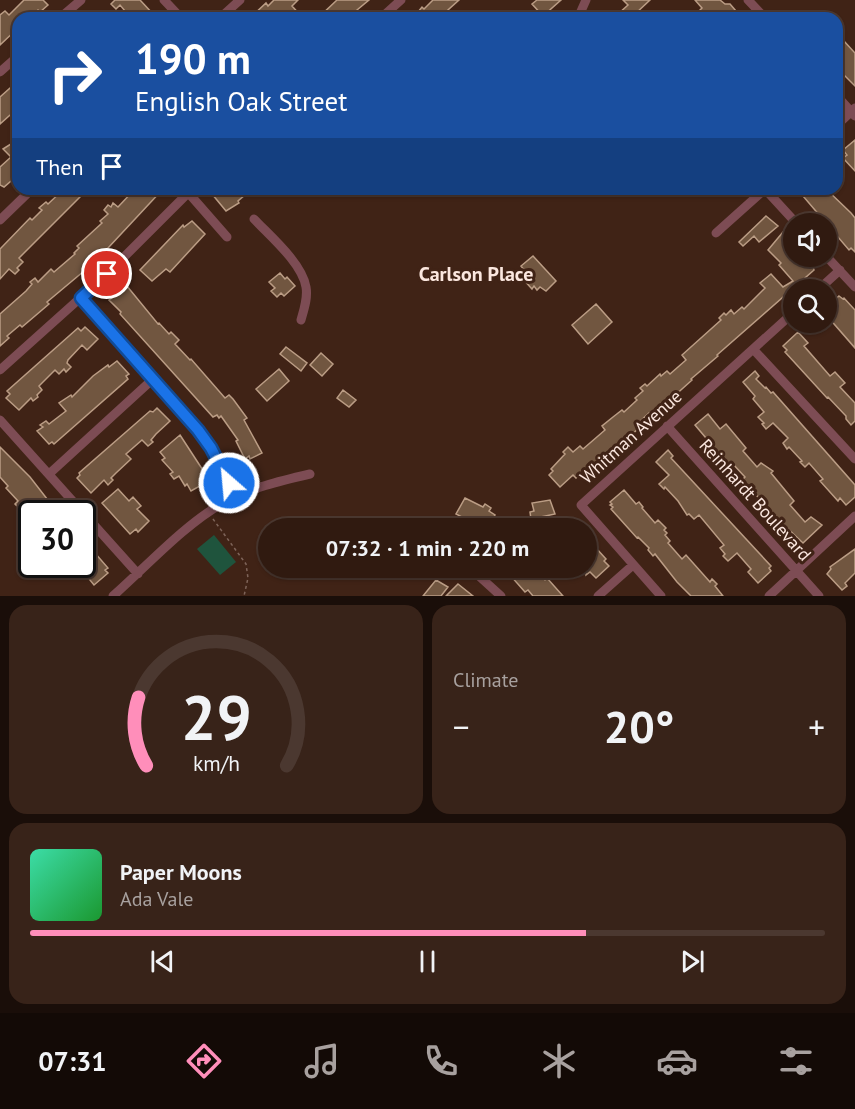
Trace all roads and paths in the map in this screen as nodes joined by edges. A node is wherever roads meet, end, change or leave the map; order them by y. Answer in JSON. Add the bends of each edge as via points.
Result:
{"nodes":[{"id":1,"x":81,"y":0,"type":"edge"},
{"id":2,"x":164,"y":0,"type":"edge"},
{"id":3,"x":240,"y":0,"type":"edge"},
{"id":4,"x":401,"y":0,"type":"edge"},
{"id":5,"x":748,"y":0,"type":"edge"},
{"id":6,"x":67,"y":12,"type":"edge"},
{"id":7,"x":175,"y":12,"type":"edge"},
{"id":8,"x":227,"y":12,"type":"edge"},
{"id":9,"x":388,"y":12,"type":"edge"},
{"id":10,"x":759,"y":12,"type":"edge"},
{"id":11,"x":12,"y":61,"type":"edge"},
{"id":12,"x":0,"y":72,"type":"edge"},
{"id":13,"x":843,"y":102,"type":"edge"},
{"id":14,"x":854,"y":112,"type":"edge"},
{"id":15,"x":26,"y":195,"type":"edge"},
{"id":16,"x":184,"y":195,"type":"edge"},
{"id":17,"x":193,"y":195,"type":"edge"},
{"id":18,"x":758,"y":195,"type":"edge"},
{"id":19,"x":770,"y":195,"type":"edge"},
{"id":20,"x":786,"y":213,"type":"edge"},
{"id":21,"x":254,"y":219,"type":"dead end"},
{"id":22,"x":0,"y":220,"type":"edge"},
{"id":23,"x":716,"y":233,"type":"dead end"},
{"id":24,"x":227,"y":237,"type":"dead end"},
{"id":25,"x":837,"y":267,"type":"edge"},
{"id":26,"x":840,"y":270,"type":"junction"},
{"id":27,"x":830,"y":279,"type":"edge"},
{"id":28,"x":855,"y":287,"type":"edge"},
{"id":29,"x":81,"y":298,"type":"junction"},
{"id":30,"x":301,"y":320,"type":"dead end"},
{"id":31,"x":783,"y":322,"type":"edge"},
{"id":32,"x":753,"y":349,"type":"junction"},
{"id":33,"x":0,"y":370,"type":"edge"},
{"id":34,"x":153,"y":379,"type":"junction"},
{"id":35,"x":0,"y":420,"type":"edge"},
{"id":36,"x":667,"y":426,"type":"junction"},
{"id":37,"x":855,"y":459,"type":"edge"},
{"id":38,"x":49,"y":474,"type":"junction"},
{"id":39,"x":310,"y":474,"type":"dead end"},
{"id":40,"x":236,"y":497,"type":"junction"},
{"id":41,"x":855,"y":516,"type":"edge"},
{"id":42,"x":212,"y":519,"type":"dead end"},
{"id":43,"x":633,"y":565,"type":"junction"},
{"id":44,"x":797,"y":570,"type":"junction"},
{"id":45,"x":138,"y":574,"type":"junction"},
{"id":46,"x":481,"y":578,"type":"edge"},
{"id":47,"x":113,"y":596,"type":"edge"},
{"id":48,"x":244,"y":596,"type":"edge"},
{"id":49,"x":501,"y":596,"type":"edge"},
{"id":50,"x":598,"y":596,"type":"edge"},
{"id":51,"x":661,"y":596,"type":"edge"},
{"id":52,"x":769,"y":596,"type":"edge"},
{"id":53,"x":819,"y":596,"type":"edge"}],
"edges":[{"from":1,"to":6,"type":"street"},
{"from":2,"to":7,"type":"street"},
{"from":3,"to":8,"type":"street"},
{"from":4,"to":9,"type":"street"},
{"from":5,"to":10,"type":"street"},
{"from":11,"to":12,"type":"street"},
{"from":13,"to":14,"type":"street"},
{"from":15,"to":22,"type":"street"},
{"from":16,"to":29,"type":"street"},
{"from":17,"to":24,"type":"street"},
{"from":18,"to":23,"type":"street"},
{"from":19,"to":20,"type":"street"},
{"from":21,"to":30,"type":"street","via":[[301,272],[306,286]]},
{"from":25,"to":26,"type":"street"},
{"from":26,"to":27,"type":"street"},
{"from":26,"to":28,"type":"street"},
{"from":29,"to":33,"type":"street"},
{"from":29,"to":34,"type":"street"},
{"from":31,"to":32,"type":"street","name":"Whitman Avenue"},
{"from":32,"to":36,"type":"street","name":"Whitman Avenue"},
{"from":32,"to":37,"type":"street"},
{"from":34,"to":38,"type":"street"},
{"from":34,"to":40,"type":"street","via":[[198,430]]},
{"from":35,"to":38,"type":"street"},
{"from":36,"to":43,"type":"street","name":"Whitman Avenue","via":[[581,505]]},
{"from":36,"to":44,"type":"street","name":"Reinhardt Boulevard"},
{"from":38,"to":45,"type":"street"},
{"from":39,"to":40,"type":"street"},
{"from":40,"to":45,"type":"street","via":[[199,519]]},
{"from":41,"to":44,"type":"street"},
{"from":42,"to":48,"type":"path","via":[[246,564]]},
{"from":43,"to":50,"type":"street"},
{"from":43,"to":51,"type":"street","name":"Whitman Avenue"},
{"from":44,"to":52,"type":"street"},
{"from":44,"to":53,"type":"street","name":"Reinhardt Boulevard"},
{"from":45,"to":47,"type":"street"},
{"from":46,"to":49,"type":"street"}]}
